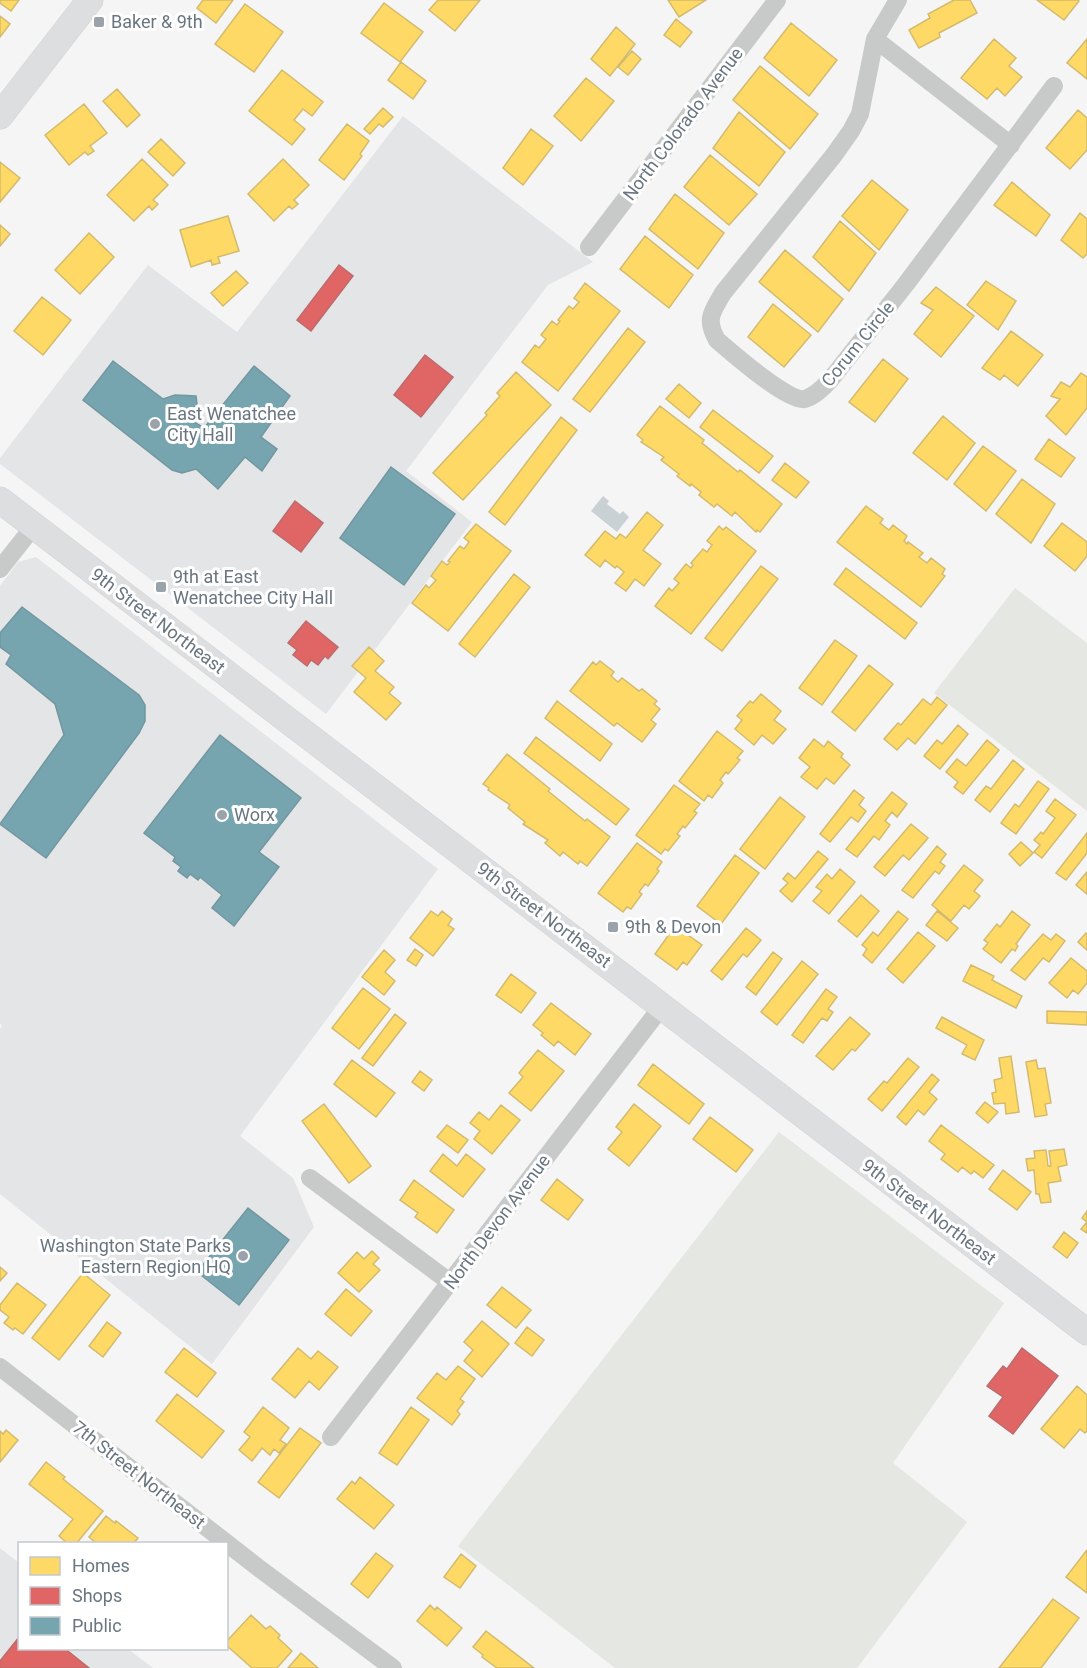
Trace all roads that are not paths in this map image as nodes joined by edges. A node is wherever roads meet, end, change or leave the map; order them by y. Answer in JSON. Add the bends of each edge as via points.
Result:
{"nodes":[{"id":1,"x":90,"y":0,"type":"edge"},
{"id":2,"x":777,"y":0,"type":"edge"},
{"id":3,"x":898,"y":0,"type":"edge"},
{"id":4,"x":875,"y":39,"type":"junction"},
{"id":5,"x":1054,"y":86,"type":"dead end"},
{"id":6,"x":0,"y":116,"type":"edge"},
{"id":7,"x":1011,"y":145,"type":"junction"},
{"id":8,"x":589,"y":248,"type":"dead end"},
{"id":9,"x":0,"y":501,"type":"edge"},
{"id":10,"x":34,"y":526,"type":"junction"},
{"id":11,"x":0,"y":569,"type":"edge"},
{"id":12,"x":663,"y":1005,"type":"junction"},
{"id":13,"x":310,"y":1178,"type":"dead end"},
{"id":14,"x":451,"y":1284,"type":"junction"},
{"id":15,"x":1087,"y":1332,"type":"edge"},
{"id":16,"x":0,"y":1367,"type":"edge"},
{"id":17,"x":331,"y":1437,"type":"dead end"},
{"id":18,"x":225,"y":1542,"type":"edge"},
{"id":19,"x":228,"y":1544,"type":"edge"},
{"id":20,"x":393,"y":1668,"type":"edge"}],
"edges":[{"from":1,"to":6,"type":"main road"},
{"from":2,"to":8,"type":"street","name":"North Colorado Avenue"},
{"from":3,"to":4,"type":"street","name":"Corum Circle"},
{"from":4,"to":7,"type":"street"},
{"from":4,"to":7,"type":"street","name":"Corum Circle","via":[[860,114],[852,131],[723,293],[710,315],[717,340],[779,390],[806,399],[827,384]]},
{"from":5,"to":7,"type":"street","name":"Corum Circle"},
{"from":9,"to":10,"type":"main road","name":"9th Street Northeast"},
{"from":10,"to":11,"type":"street"},
{"from":10,"to":12,"type":"main road","name":"9th Street Northeast"},
{"from":12,"to":14,"type":"street","name":"North Devon Avenue"},
{"from":12,"to":15,"type":"main road","name":"9th Street Northeast"},
{"from":13,"to":14,"type":"street"},
{"from":14,"to":17,"type":"street","name":"North Devon Avenue"},
{"from":16,"to":18,"type":"street","name":"7th Street Northeast"},
{"from":19,"to":20,"type":"street","name":"7th Street Northeast"}]}
